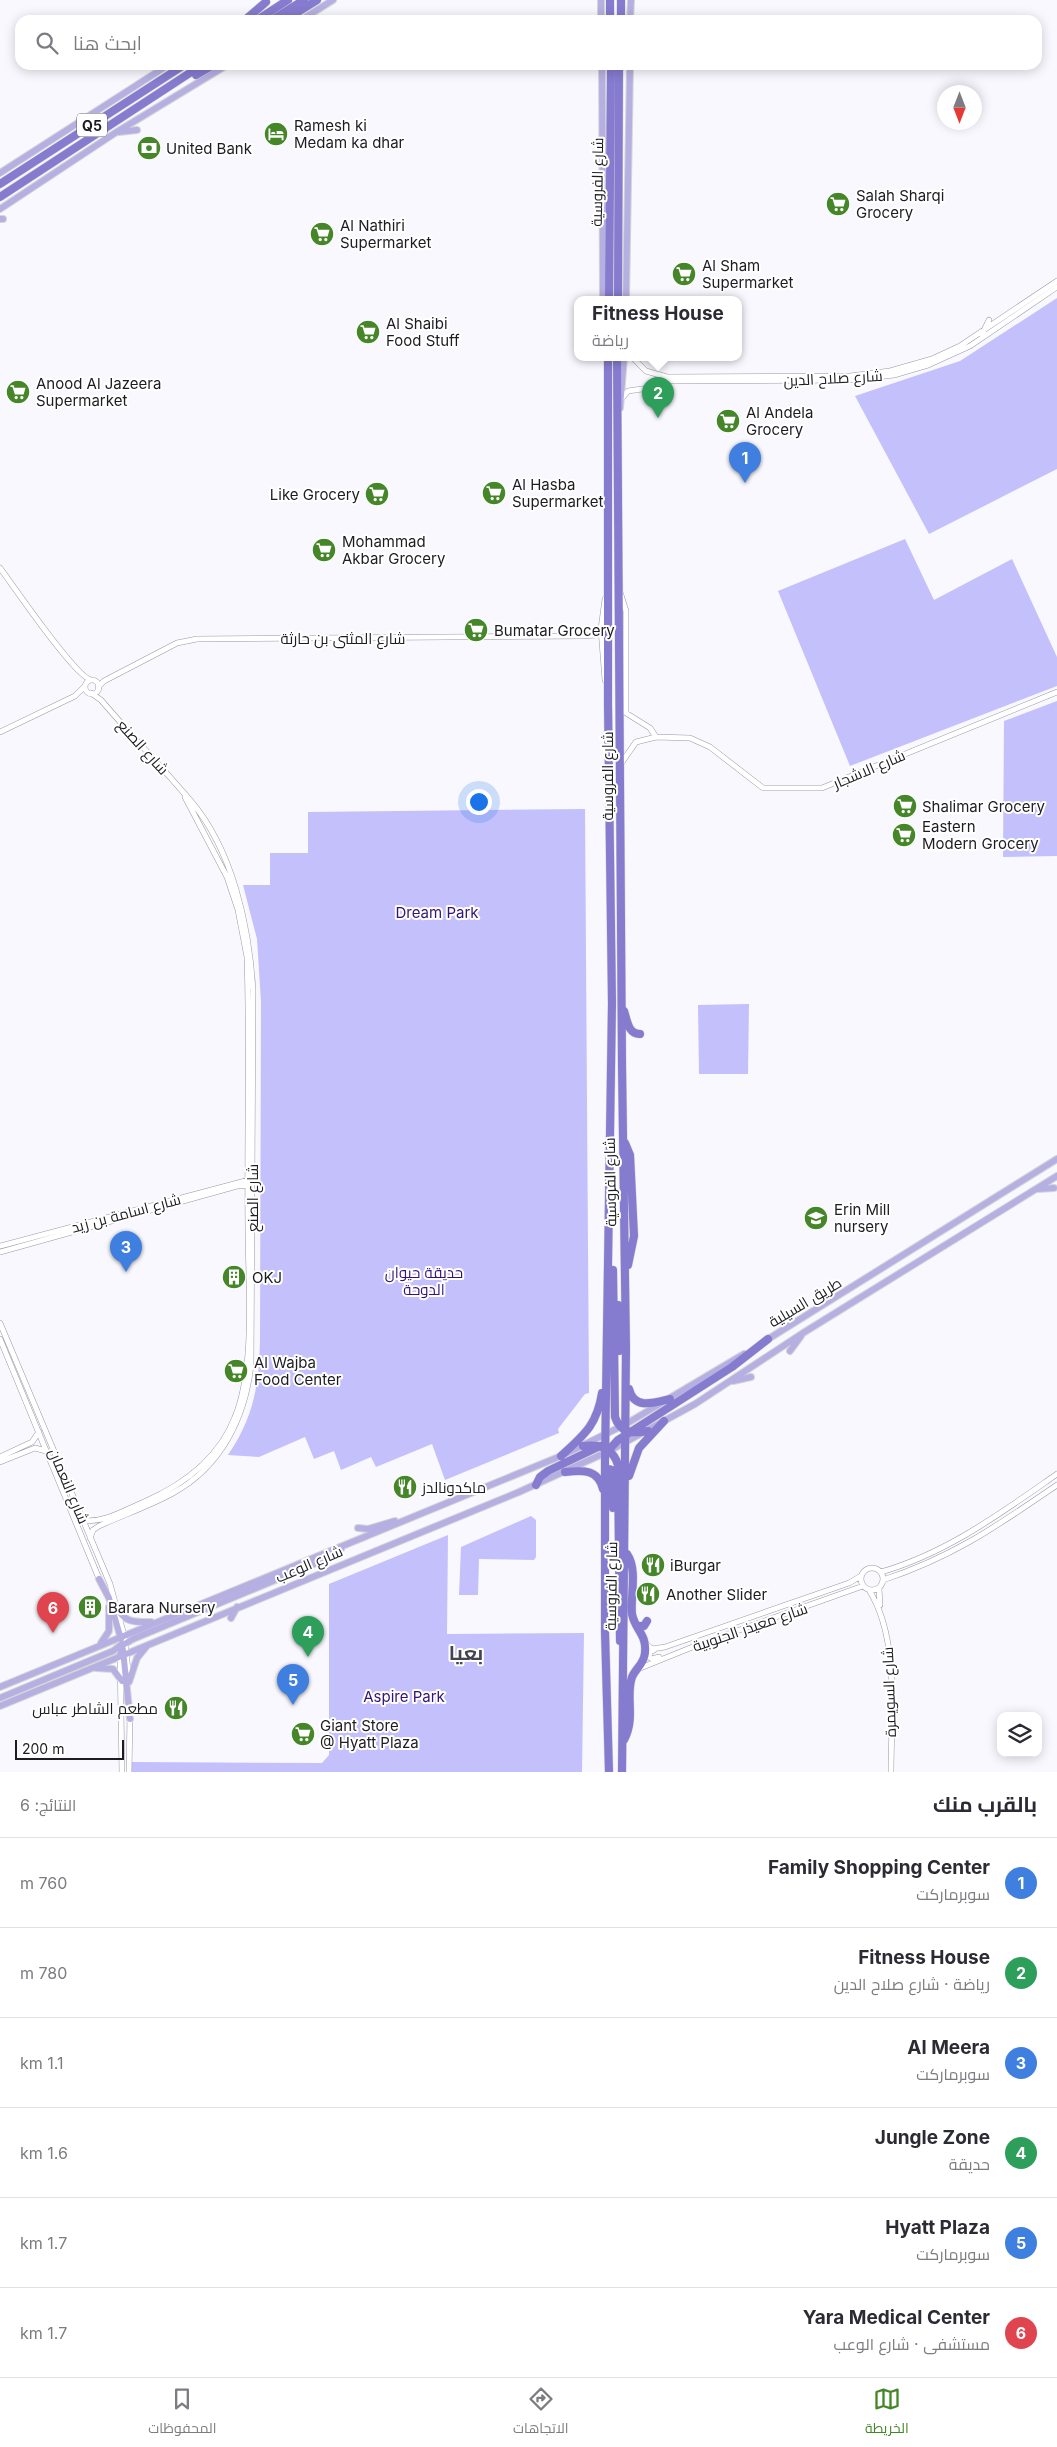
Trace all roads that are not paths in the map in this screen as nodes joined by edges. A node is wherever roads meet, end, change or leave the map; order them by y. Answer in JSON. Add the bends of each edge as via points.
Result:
{"nodes":[{"id":1,"x":288,"y":0,"type":"edge"},
{"id":2,"x":304,"y":0,"type":"edge"},
{"id":3,"x":317,"y":0,"type":"edge"},
{"id":4,"x":333,"y":0,"type":"edge"},
{"id":5,"x":601,"y":0,"type":"edge"},
{"id":6,"x":610,"y":0,"type":"edge"},
{"id":7,"x":621,"y":0,"type":"edge"},
{"id":8,"x":631,"y":0,"type":"edge"},
{"id":9,"x":268,"y":1,"type":"edge"},
{"id":10,"x":247,"y":15,"type":"edge"},
{"id":11,"x":252,"y":15,"type":"edge"},
{"id":12,"x":264,"y":15,"type":"edge"},
{"id":13,"x":280,"y":15,"type":"edge"},
{"id":14,"x":294,"y":15,"type":"edge"},
{"id":15,"x":309,"y":15,"type":"edge"},
{"id":16,"x":602,"y":15,"type":"edge"},
{"id":17,"x":610,"y":15,"type":"edge"},
{"id":18,"x":621,"y":15,"type":"edge"},
{"id":19,"x":630,"y":15,"type":"edge"},
{"id":20,"x":160,"y":70,"type":"edge"},
{"id":21,"x":176,"y":70,"type":"edge"},
{"id":22,"x":194,"y":70,"type":"edge"},
{"id":23,"x":204,"y":70,"type":"edge"},
{"id":24,"x":219,"y":70,"type":"edge"},
{"id":25,"x":602,"y":70,"type":"edge"},
{"id":26,"x":611,"y":70,"type":"edge"},
{"id":27,"x":619,"y":70,"type":"edge"},
{"id":28,"x":630,"y":70,"type":"edge"},
{"id":29,"x":113,"y":93,"type":"dead end"},
{"id":30,"x":157,"y":95,"type":"junction"},
{"id":31,"x":105,"y":106,"type":"junction"},
{"id":32,"x":136,"y":130,"type":"dead end"},
{"id":33,"x":115,"y":133,"type":"junction"},
{"id":34,"x":2,"y":171,"type":"edge"},
{"id":35,"x":0,"y":184,"type":"edge"},
{"id":36,"x":0,"y":197,"type":"edge"},
{"id":37,"x":0,"y":209,"type":"edge"},
{"id":38,"x":1057,"y":281,"type":"edge"},
{"id":39,"x":1057,"y":287,"type":"edge"},
{"id":40,"x":603,"y":296,"type":"edge"},
{"id":41,"x":609,"y":296,"type":"edge"},
{"id":42,"x":618,"y":296,"type":"edge"},
{"id":43,"x":626,"y":296,"type":"edge"},
{"id":44,"x":990,"y":320,"type":"dead end"},
{"id":45,"x":984,"y":335,"type":"junction"},
{"id":46,"x":608,"y":361,"type":"edge"},
{"id":47,"x":618,"y":361,"type":"edge"},
{"id":48,"x":624,"y":361,"type":"edge"},
{"id":49,"x":636,"y":361,"type":"edge"},
{"id":50,"x":661,"y":379,"type":"junction"},
{"id":51,"x":621,"y":399,"type":"junction"},
{"id":52,"x":618,"y":429,"type":"junction"},
{"id":53,"x":609,"y":556,"type":"junction"},
{"id":54,"x":0,"y":568,"type":"edge"},
{"id":55,"x":619,"y":591,"type":"junction"},
{"id":56,"x":601,"y":629,"type":"junction"},
{"id":57,"x":592,"y":636,"type":"junction"},
{"id":58,"x":601,"y":646,"type":"junction"},
{"id":59,"x":83,"y":676,"type":"junction"},
{"id":60,"x":93,"y":680,"type":"junction"},
{"id":61,"x":104,"y":680,"type":"junction"},
{"id":62,"x":85,"y":685,"type":"junction"},
{"id":63,"x":98,"y":688,"type":"junction"},
{"id":64,"x":1057,"y":692,"type":"edge"},
{"id":65,"x":90,"y":693,"type":"junction"},
{"id":66,"x":75,"y":696,"type":"junction"},
{"id":67,"x":101,"y":700,"type":"junction"},
{"id":68,"x":608,"y":704,"type":"junction"},
{"id":69,"x":0,"y":732,"type":"edge"},
{"id":70,"x":656,"y":737,"type":"junction"},
{"id":71,"x":620,"y":766,"type":"junction"},
{"id":72,"x":622,"y":1002,"type":"junction"},
{"id":73,"x":639,"y":1034,"type":"dead end"},
{"id":74,"x":1057,"y":1159,"type":"edge"},
{"id":75,"x":1057,"y":1176,"type":"edge"},
{"id":76,"x":250,"y":1182,"type":"junction"},
{"id":77,"x":609,"y":1182,"type":"junction"},
{"id":78,"x":1054,"y":1188,"type":"dead end"},
{"id":79,"x":1036,"y":1189,"type":"junction"},
{"id":80,"x":0,"y":1246,"type":"edge"},
{"id":81,"x":0,"y":1252,"type":"edge"},
{"id":82,"x":612,"y":1254,"type":"junction"},
{"id":83,"x":0,"y":1323,"type":"edge"},
{"id":84,"x":803,"y":1333,"type":"junction"},
{"id":85,"x":0,"y":1339,"type":"edge"},
{"id":86,"x":768,"y":1339,"type":"junction"},
{"id":87,"x":790,"y":1351,"type":"dead end"},
{"id":88,"x":606,"y":1371,"type":"junction"},
{"id":89,"x":626,"y":1376,"type":"junction"},
{"id":90,"x":751,"y":1377,"type":"dead end"},
{"id":91,"x":730,"y":1382,"type":"junction"},
{"id":92,"x":670,"y":1400,"type":"junction"},
{"id":93,"x":626,"y":1407,"type":"junction"},
{"id":94,"x":664,"y":1421,"type":"junction"},
{"id":95,"x":648,"y":1430,"type":"joint"},
{"id":96,"x":39,"y":1432,"type":"junction"},
{"id":97,"x":626,"y":1432,"type":"junction"},
{"id":98,"x":583,"y":1446,"type":"junction"},
{"id":99,"x":606,"y":1447,"type":"junction"},
{"id":100,"x":47,"y":1452,"type":"junction"},
{"id":101,"x":561,"y":1456,"type":"junction"},
{"id":102,"x":0,"y":1457,"type":"edge"},
{"id":103,"x":0,"y":1462,"type":"edge"},
{"id":104,"x":565,"y":1472,"type":"junction"},
{"id":105,"x":606,"y":1473,"type":"junction"},
{"id":106,"x":1057,"y":1474,"type":"edge"},
{"id":107,"x":626,"y":1482,"type":"junction"},
{"id":108,"x":536,"y":1485,"type":"junction"},
{"id":109,"x":1057,"y":1485,"type":"edge"},
{"id":110,"x":606,"y":1499,"type":"junction"},
{"id":111,"x":83,"y":1520,"type":"junction"},
{"id":112,"x":401,"y":1522,"type":"junction"},
{"id":113,"x":358,"y":1528,"type":"dead end"},
{"id":114,"x":90,"y":1538,"type":"junction"},
{"id":115,"x":343,"y":1546,"type":"junction"},
{"id":116,"x":626,"y":1552,"type":"junction"},
{"id":117,"x":881,"y":1572,"type":"junction"},
{"id":118,"x":861,"y":1576,"type":"junction"},
{"id":119,"x":99,"y":1579,"type":"junction"},
{"id":120,"x":618,"y":1580,"type":"junction"},
{"id":121,"x":883,"y":1580,"type":"junction"},
{"id":122,"x":863,"y":1586,"type":"junction"},
{"id":123,"x":258,"y":1587,"type":"junction"},
{"id":124,"x":879,"y":1588,"type":"junction"},
{"id":125,"x":870,"y":1590,"type":"junction"},
{"id":126,"x":109,"y":1607,"type":"junction"},
{"id":127,"x":117,"y":1608,"type":"junction"},
{"id":128,"x":237,"y":1608,"type":"junction"},
{"id":129,"x":881,"y":1613,"type":"junction"},
{"id":130,"x":231,"y":1618,"type":"dead end"},
{"id":131,"x":648,"y":1621,"type":"dead end"},
{"id":132,"x":155,"y":1622,"type":"junction"},
{"id":133,"x":637,"y":1626,"type":"junction"},
{"id":134,"x":156,"y":1641,"type":"junction"},
{"id":135,"x":645,"y":1643,"type":"junction"},
{"id":136,"x":122,"y":1645,"type":"junction"},
{"id":137,"x":143,"y":1646,"type":"junction"},
{"id":138,"x":96,"y":1647,"type":"junction"},
{"id":139,"x":666,"y":1647,"type":"junction"},
{"id":140,"x":679,"y":1652,"type":"junction"},
{"id":141,"x":624,"y":1665,"type":"junction"},
{"id":142,"x":87,"y":1669,"type":"junction"},
{"id":143,"x":638,"y":1669,"type":"junction"},
{"id":144,"x":122,"y":1681,"type":"junction"},
{"id":145,"x":129,"y":1682,"type":"junction"},
{"id":146,"x":36,"y":1683,"type":"junction"},
{"id":147,"x":0,"y":1687,"type":"edge"},
{"id":148,"x":0,"y":1698,"type":"edge"},
{"id":149,"x":0,"y":1706,"type":"edge"},
{"id":150,"x":130,"y":1719,"type":"junction"},
{"id":151,"x":623,"y":1742,"type":"junction"},
{"id":152,"x":122,"y":1772,"type":"edge"},
{"id":153,"x":129,"y":1772,"type":"edge"},
{"id":154,"x":609,"y":1772,"type":"edge"},
{"id":155,"x":622,"y":1772,"type":"edge"},
{"id":156,"x":891,"y":1772,"type":"edge"}],
"edges":[{"from":1,"to":12,"type":"highway"},
{"from":2,"to":13,"type":"highway"},
{"from":3,"to":14,"type":"highway"},
{"from":4,"to":15,"type":"main road"},
{"from":5,"to":16,"type":"main road"},
{"from":6,"to":17,"type":"highway"},
{"from":7,"to":18,"type":"highway"},
{"from":8,"to":19,"type":"main road"},
{"from":9,"to":10,"type":"main road"},
{"from":9,"to":11,"type":"highway"},
{"from":20,"to":31,"type":"main road"},
{"from":21,"to":35,"type":"highway","number":"Q5"},
{"from":22,"to":30,"type":"highway","number":"Q5"},
{"from":23,"to":30,"type":"highway"},
{"from":24,"to":33,"type":"main road"},
{"from":25,"to":40,"type":"main road","name":"شارع الفروسية"},
{"from":26,"to":41,"type":"highway","name":"شارع الفروسية"},
{"from":27,"to":42,"type":"highway","name":"شارع الفروسية"},
{"from":28,"to":43,"type":"main road","name":"شارع الفروسية"},
{"from":29,"to":31,"type":"main road"},
{"from":30,"to":36,"type":"highway","number":"Q5"},
{"from":31,"to":34,"type":"main road"},
{"from":32,"to":33,"type":"main road"},
{"from":33,"to":37,"type":"main road"},
{"from":38,"to":45,"type":"street","name":"شارع صلاح الدين"},
{"from":39,"to":45,"type":"street","name":"شارع صلاح الدين"},
{"from":44,"to":45,"type":"street"},
{"from":45,"to":50,"type":"street","name":"شارع صلاح الدين","via":[[932,359],[884,372],[850,376]]},
{"from":46,"to":53,"type":"highway","name":"شارع الفروسية"},
{"from":47,"to":52,"type":"highway","name":"شارع الفروسية"},
{"from":48,"to":51,"type":"main road","name":"شارع الفروسية"},
{"from":49,"to":50,"type":"street","name":"شارع صلاح الدين"},
{"from":50,"to":51,"type":"street","name":"شارع صلاح الدين","via":[[649,388],[628,391]]},
{"from":51,"to":52,"type":"main road","name":"شارع الفروسية"},
{"from":52,"to":55,"type":"highway","name":"شارع الفروسية"},
{"from":53,"to":56,"type":"street","name":"شارع الفروسية"},
{"from":53,"to":68,"type":"highway","name":"شارع الفروسية"},
{"from":54,"to":59,"type":"street"},
{"from":55,"to":70,"type":"street","name":"شارع الفروسية","via":[[626,611],[626,709],[629,717],[646,726]]},
{"from":55,"to":71,"type":"highway","name":"شارع الفروسية"},
{"from":56,"to":57,"type":"street"},
{"from":56,"to":58,"type":"street","name":"شارع الفروسية"},
{"from":57,"to":58,"type":"street","via":[[599,639]]},
{"from":57,"to":61,"type":"street","name":"شارع المثنى بن حارثة","via":[[197,639],[177,643]]},
{"from":58,"to":68,"type":"street","name":"شارع الفروسية"},
{"from":59,"to":60,"type":"street"},
{"from":59,"to":62,"type":"street"},
{"from":60,"to":61,"type":"street","name":"شارع المثنى بن حارثة"},
{"from":60,"to":62,"type":"street"},
{"from":60,"to":63,"type":"street","name":"شارع الصنع"},
{"from":61,"to":63,"type":"street","name":"شارع المثنى بن حارثة"},
{"from":62,"to":65,"type":"street"},
{"from":62,"to":66,"type":"street"},
{"from":63,"to":65,"type":"street","name":"شارع المثنى بن حارثة"},
{"from":63,"to":67,"type":"street","name":"شارع الصنع"},
{"from":64,"to":70,"type":"street","name":"شارع الاشجار","via":[[816,789],[763,788],[698,741]]},
{"from":65,"to":66,"type":"street","name":"شارع المثنى بن حارثة"},
{"from":65,"to":67,"type":"street","name":"شارع الصنع"},
{"from":66,"to":69,"type":"street"},
{"from":67,"to":76,"type":"street","name":"شارع الصنع","via":[[190,800],[214,838],[242,908],[251,957]]},
{"from":68,"to":77,"type":"highway","name":"شارع الفروسية","via":[[612,1003]]},
{"from":70,"to":71,"type":"street","name":"شارع الاشجار","via":[[635,743]]},
{"from":71,"to":72,"type":"highway","name":"شارع الفروسية"},
{"from":72,"to":73,"type":"highway","via":[[632,1032]]},
{"from":72,"to":89,"type":"highway","name":"شارع الفروسية","via":[[623,1141],[630,1155],[634,1236],[625,1274]]},
{"from":74,"to":86,"type":"main road","name":"طريق السيلية"},
{"from":75,"to":79,"type":"main road","name":"طريق السيلية"},
{"from":76,"to":80,"type":"street","name":"شارع اسامة بن زيد"},
{"from":76,"to":81,"type":"street","name":"شارع اسامة بن زيد"},
{"from":76,"to":111,"type":"street","name":"شارع الصنع","via":[[247,1362],[242,1398],[235,1419],[209,1459],[184,1481],[165,1493],[119,1512],[98,1520]]},
{"from":76,"to":114,"type":"street","name":"شارع الصنع","via":[[251,1365],[241,1413],[227,1442],[201,1473],[174,1493],[99,1526]]},
{"from":77,"to":82,"type":"highway"},
{"from":77,"to":88,"type":"highway","name":"شارع الفروسية"},
{"from":78,"to":79,"type":"main road"},
{"from":79,"to":84,"type":"main road","name":"طريق السيلية"},
{"from":82,"to":93,"type":"highway","via":[[618,1316],[619,1409],[623,1411]]},
{"from":82,"to":97,"type":"highway","via":[[614,1412]]},
{"from":83,"to":111,"type":"street","name":"شارع النعمان"},
{"from":84,"to":87,"type":"main road"},
{"from":84,"to":91,"type":"main road","name":"طريق السيلية"},
{"from":85,"to":96,"type":"street","name":"شارع النعمان"},
{"from":86,"to":92,"type":"main road","name":"طريق السيلية"},
{"from":86,"to":97,"type":"highway","via":[[732,1367]]},
{"from":88,"to":99,"type":"highway","name":"شارع الفروسية"},
{"from":88,"to":101,"type":"highway","via":[[594,1421]]},
{"from":89,"to":92,"type":"highway","via":[[630,1394],[638,1403]]},
{"from":89,"to":93,"type":"highway","name":"شارع الفروسية"},
{"from":90,"to":91,"type":"main road"},
{"from":91,"to":94,"type":"main road","name":"طريق السيلية"},
{"from":92,"to":97,"type":"main road","name":"طريق السيلية"},
{"from":93,"to":97,"type":"highway","name":"شارع الفروسية"},
{"from":94,"to":95,"type":"main road","name":"طريق السيلية"},
{"from":94,"to":107,"type":"highway","via":[[639,1448]]},
{"from":95,"to":97,"type":"highway"},
{"from":96,"to":100,"type":"street","name":"شارع النعمان"},
{"from":96,"to":102,"type":"street","via":[[32,1442]]},
{"from":97,"to":99,"type":"highway"},
{"from":97,"to":99,"type":"main road","name":"شارع الوعب"},
{"from":97,"to":107,"type":"highway","name":"شارع الفروسية"},
{"from":98,"to":99,"type":"highway"},
{"from":98,"to":99,"type":"main road"},
{"from":98,"to":101,"type":"main road"},
{"from":99,"to":104,"type":"main road","name":"شارع الوعب"},
{"from":99,"to":105,"type":"highway","name":"شارع الفروسية"},
{"from":99,"to":108,"type":"highway","via":[[548,1471]]},
{"from":99,"to":120,"type":"highway","via":[[616,1459],[618,1468]]},
{"from":100,"to":103,"type":"street","via":[[35,1448]]},
{"from":100,"to":119,"type":"street","name":"شارع النعمان"},
{"from":101,"to":112,"type":"main road","name":"شارع الوعب"},
{"from":104,"to":108,"type":"main road","name":"شارع الوعب"},
{"from":104,"to":110,"type":"highway","via":[[594,1474]]},
{"from":105,"to":110,"type":"highway","name":"شارع الفروسية"},
{"from":105,"to":120,"type":"highway","via":[[608,1468],[612,1470]]},
{"from":106,"to":117,"type":"street","via":[[959,1540],[917,1560]]},
{"from":107,"to":116,"type":"highway","name":"شارع الفروسية"},
{"from":108,"to":128,"type":"main road","name":"شارع الوعب"},
{"from":109,"to":121,"type":"street","via":[[959,1549],[924,1566]]},
{"from":110,"to":154,"type":"highway","name":"شارع الفروسية"},
{"from":111,"to":114,"type":"street","name":"شارع النعمان"},
{"from":112,"to":113,"type":"main road"},
{"from":112,"to":115,"type":"main road","name":"شارع الوعب"},
{"from":114,"to":127,"type":"street","name":"شارع النعمان"},
{"from":115,"to":123,"type":"main road","via":[[331,1557]]},
{"from":115,"to":132,"type":"main road","name":"شارع الوعب"},
{"from":116,"to":133,"type":"highway","via":[[631,1563],[632,1613]]},
{"from":116,"to":141,"type":"highway","name":"شارع الفروسية"},
{"from":117,"to":118,"type":"street","via":[[874,1567]]},
{"from":117,"to":121,"type":"street"},
{"from":118,"to":122,"type":"street"},
{"from":118,"to":139,"type":"street","name":"شارع معيذر الجنوبية"},
{"from":119,"to":126,"type":"street","name":"شارع النعمان"},
{"from":119,"to":136,"type":"main road","via":[[109,1598]]},
{"from":120,"to":141,"type":"highway","via":[[619,1631]]},
{"from":121,"to":124,"type":"street"},
{"from":122,"to":125,"type":"street"},
{"from":122,"to":140,"type":"street","name":"شارع معيذر الجنوبية"},
{"from":123,"to":136,"type":"main road"},
{"from":123,"to":137,"type":"main road","via":[[247,1595],[142,1640]]},
{"from":124,"to":125,"type":"street"},
{"from":124,"to":129,"type":"street","name":"شارع السويمرة"},
{"from":125,"to":129,"type":"street","name":"شارع السويمرة"},
{"from":126,"to":136,"type":"street","name":"شارع النعمان"},
{"from":126,"to":138,"type":"main road","via":[[108,1634]]},
{"from":127,"to":132,"type":"main road","via":[[122,1618],[128,1621]]},
{"from":127,"to":136,"type":"street","name":"شارع النعمان"},
{"from":128,"to":130,"type":"main road"},
{"from":128,"to":134,"type":"main road","name":"شارع الوعب"},
{"from":129,"to":156,"type":"street","name":"شارع السويمرة","via":[[890,1663]]},
{"from":131,"to":133,"type":"highway","via":[[644,1626]]},
{"from":132,"to":136,"type":"main road","name":"شارع الوعب"},
{"from":133,"to":135,"type":"highway"},
{"from":134,"to":137,"type":"main road","name":"شارع الوعب"},
{"from":134,"to":145,"type":"main road","via":[[139,1653]]},
{"from":135,"to":139,"type":"street","via":[[651,1648]]},
{"from":135,"to":143,"type":"highway","via":[[644,1657]]},
{"from":136,"to":137,"type":"main road","name":"شارع الوعب"},
{"from":136,"to":138,"type":"main road","name":"شارع الوعب"},
{"from":136,"to":142,"type":"main road","name":"شارع الوعب"},
{"from":136,"to":144,"type":"street"},
{"from":136,"to":145,"type":"street"},
{"from":136,"to":146,"type":"main road"},
{"from":136,"to":150,"type":"main road"},
{"from":138,"to":146,"type":"main road","via":[[100,1652],[47,1674]]},
{"from":138,"to":147,"type":"main road","name":"شارع الوعب"},
{"from":139,"to":140,"type":"street","via":[[650,1651],[649,1657],[654,1659]]},
{"from":140,"to":143,"type":"street","name":"شارع معيذر الجنوبية"},
{"from":141,"to":151,"type":"highway","name":"شارع الفروسية"},
{"from":142,"to":144,"type":"main road","via":[[111,1669]]},
{"from":142,"to":149,"type":"main road","name":"شارع الوعب"},
{"from":143,"to":151,"type":"highway","via":[[632,1678],[630,1726]]},
{"from":144,"to":152,"type":"street"},
{"from":145,"to":150,"type":"street"},
{"from":146,"to":148,"type":"main road"},
{"from":150,"to":153,"type":"street"},
{"from":151,"to":155,"type":"highway","name":"شارع الفروسية"}]}
